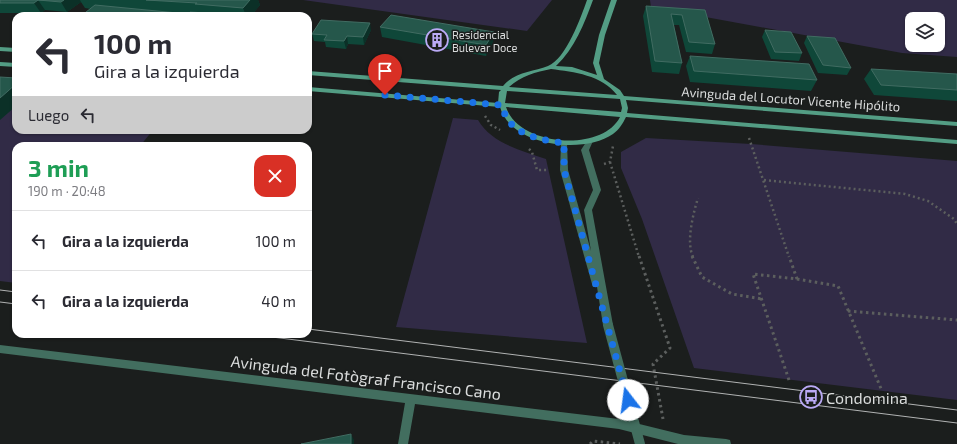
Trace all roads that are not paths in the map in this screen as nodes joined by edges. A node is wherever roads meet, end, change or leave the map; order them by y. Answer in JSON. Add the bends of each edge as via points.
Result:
{"nodes":[{"id":1,"x":590,"y":0,"type":"edge"},
{"id":2,"x":614,"y":0,"type":"edge"},
{"id":3,"x":0,"y":49,"type":"edge"},
{"id":4,"x":12,"y":50,"type":"edge"},
{"id":5,"x":0,"y":64,"type":"edge"},
{"id":6,"x":12,"y":65,"type":"edge"},
{"id":7,"x":551,"y":67,"type":"junction"},
{"id":8,"x":312,"y":73,"type":"edge"},
{"id":9,"x":601,"y":79,"type":"junction"},
{"id":10,"x":312,"y":89,"type":"edge"},
{"id":11,"x":504,"y":89,"type":"junction"},
{"id":12,"x":623,"y":98,"type":"junction"},
{"id":13,"x":501,"y":105,"type":"junction"},
{"id":14,"x":624,"y":115,"type":"junction"},
{"id":15,"x":957,"y":124,"type":"edge"},
{"id":16,"x":590,"y":141,"type":"junction"},
{"id":17,"x":957,"y":142,"type":"edge"},
{"id":18,"x":564,"y":143,"type":"junction"},
{"id":19,"x":608,"y":325,"type":"junction"},
{"id":20,"x":0,"y":349,"type":"edge"},
{"id":21,"x":411,"y":399,"type":"junction"},
{"id":22,"x":403,"y":444,"type":"edge"},
{"id":23,"x":640,"y":444,"type":"edge"},
{"id":24,"x":726,"y":444,"type":"edge"}],
"edges":[{"from":1,"to":7,"type":"main road","via":[[579,31],[564,56]]},
{"from":2,"to":9,"type":"main road","via":[[596,63]]},
{"from":3,"to":4,"type":"main road"},
{"from":5,"to":6,"type":"main road"},
{"from":7,"to":9,"type":"main road","via":[[573,69]]},
{"from":7,"to":11,"type":"main road","via":[[519,76]]},
{"from":8,"to":11,"type":"main road","name":"Avinguda del Locutor Vicente Hipólito"},
{"from":9,"to":12,"type":"main road","via":[[617,90]]},
{"from":10,"to":13,"type":"main road"},
{"from":11,"to":12,"type":"main road","name":"Avinguda del Locutor Vicente Hipólito"},
{"from":11,"to":13,"type":"main road"},
{"from":12,"to":14,"type":"main road"},
{"from":12,"to":15,"type":"main road","name":"Avinguda del Locutor Vicente Hipólito"},
{"from":13,"to":14,"type":"main road"},
{"from":13,"to":18,"type":"main road","via":[[508,120],[519,129],[531,136]]},
{"from":14,"to":16,"type":"main road","via":[[617,128],[605,136]]},
{"from":14,"to":17,"type":"main road"},
{"from":16,"to":18,"type":"main road"},
{"from":16,"to":19,"type":"street","via":[[585,150],[598,190],[588,210]]},
{"from":18,"to":19,"type":"street","via":[[564,170]]},
{"from":19,"to":23,"type":"street","bridge":true},
{"from":20,"to":21,"type":"street","name":"Avinguda del Fotògraf Francisco Cano"},
{"from":21,"to":22,"type":"street"},
{"from":21,"to":24,"type":"street","name":"Avinguda del Fotògraf Francisco Cano","via":[[619,424],[684,440]]}]}
